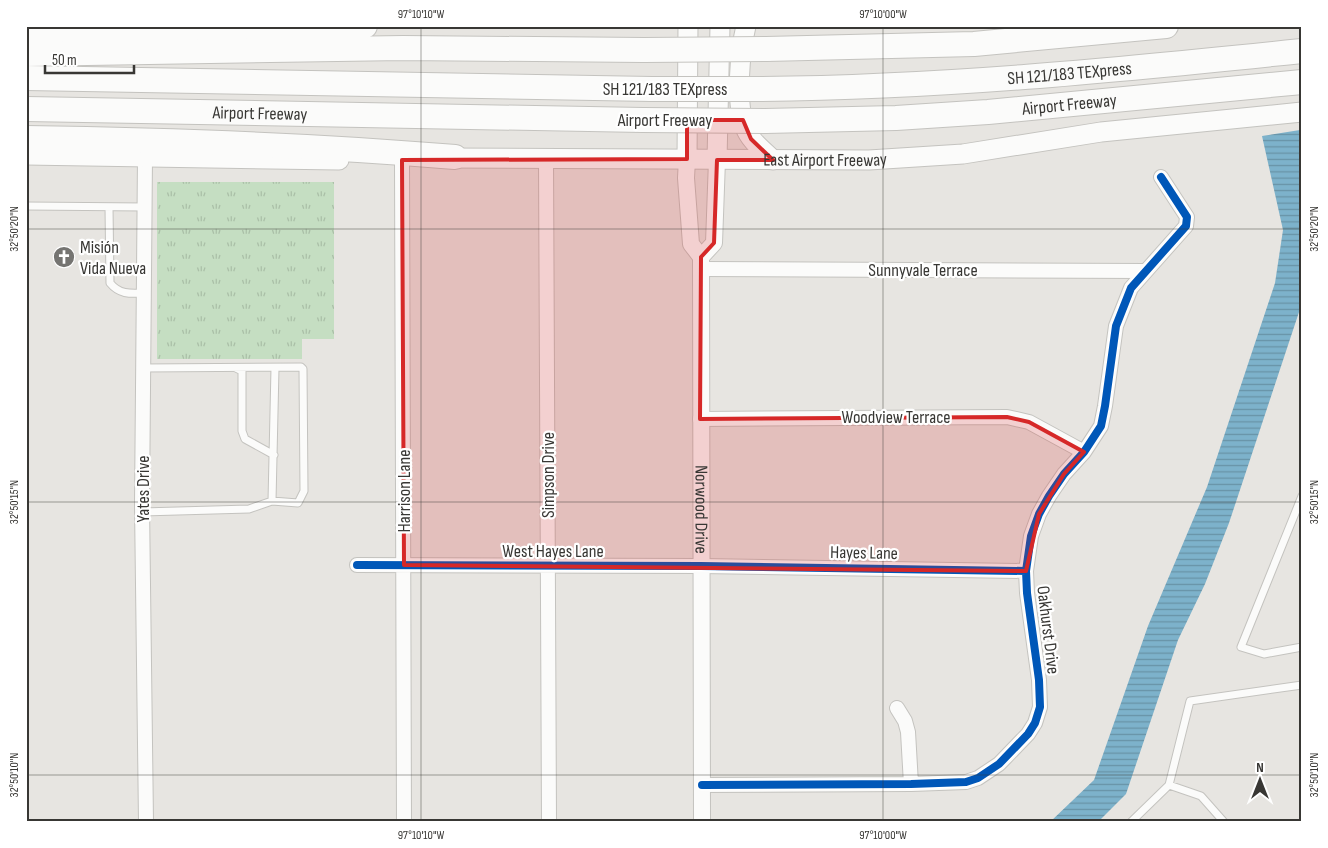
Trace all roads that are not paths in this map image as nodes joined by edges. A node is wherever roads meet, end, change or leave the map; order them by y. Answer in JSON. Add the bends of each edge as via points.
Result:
{"nodes":[{"id":1,"x":364,"y":26,"type":"edge"},
{"id":2,"x":688,"y":26,"type":"edge"},
{"id":3,"x":720,"y":26,"type":"edge"},
{"id":4,"x":746,"y":26,"type":"edge"},
{"id":5,"x":1166,"y":26,"type":"edge"},
{"id":6,"x":26,"y":33,"type":"edge"},
{"id":7,"x":1302,"y":51,"type":"edge"},
{"id":8,"x":26,"y":54,"type":"edge"},
{"id":9,"x":26,"y":78,"type":"edge"},
{"id":10,"x":1302,"y":82,"type":"edge"},
{"id":11,"x":26,"y":109,"type":"edge"},
{"id":12,"x":1302,"y":112,"type":"edge"},
{"id":13,"x":26,"y":138,"type":"edge"},
{"id":14,"x":962,"y":154,"type":"joint"},
{"id":15,"x":26,"y":155,"type":"edge"},
{"id":16,"x":145,"y":157,"type":"junction"},
{"id":17,"x":455,"y":157,"type":"junction"},
{"id":18,"x":546,"y":158,"type":"junction"},
{"id":19,"x":686,"y":159,"type":"junction"},
{"id":20,"x":402,"y":160,"type":"junction"},
{"id":21,"x":717,"y":160,"type":"junction"},
{"id":22,"x":773,"y":160,"type":"junction"},
{"id":23,"x":1161,"y":177,"type":"dead end"},
{"id":24,"x":26,"y":206,"type":"edge"},
{"id":25,"x":109,"y":206,"type":"junction"},
{"id":26,"x":145,"y":206,"type":"junction"},
{"id":27,"x":701,"y":263,"type":"junction"},
{"id":28,"x":1145,"y":271,"type":"junction"},
{"id":29,"x":144,"y":294,"type":"junction"},
{"id":30,"x":143,"y":368,"type":"junction"},
{"id":31,"x":236,"y":368,"type":"junction"},
{"id":32,"x":275,"y":368,"type":"junction"},
{"id":33,"x":700,"y":419,"type":"junction"},
{"id":34,"x":1084,"y":452,"type":"junction"},
{"id":35,"x":274,"y":455,"type":"junction"},
{"id":36,"x":1302,"y":496,"type":"edge"},
{"id":37,"x":272,"y":501,"type":"junction"},
{"id":38,"x":142,"y":512,"type":"junction"},
{"id":39,"x":357,"y":565,"type":"dead end"},
{"id":40,"x":404,"y":565,"type":"junction"},
{"id":41,"x":548,"y":565,"type":"junction"},
{"id":42,"x":701,"y":566,"type":"junction"},
{"id":43,"x":1026,"y":571,"type":"junction"},
{"id":44,"x":1302,"y":647,"type":"edge"},
{"id":45,"x":1302,"y":685,"type":"edge"},
{"id":46,"x":897,"y":708,"type":"dead end"},
{"id":47,"x":910,"y":784,"type":"junction"},
{"id":48,"x":702,"y":785,"type":"junction"},
{"id":49,"x":1169,"y":786,"type":"junction"},
{"id":50,"x":146,"y":822,"type":"edge"},
{"id":51,"x":404,"y":822,"type":"edge"},
{"id":52,"x":549,"y":822,"type":"edge"},
{"id":53,"x":702,"y":822,"type":"edge"},
{"id":54,"x":1131,"y":822,"type":"edge"},
{"id":55,"x":1224,"y":822,"type":"edge"}],
"edges":[{"from":1,"to":6,"type":"highway","via":[[353,33],[218,29]]},
{"from":2,"to":19,"type":"main road","name":"Norwood Drive"},
{"from":3,"to":21,"type":"main road"},
{"from":4,"to":22,"type":"main road","via":[[740,62],[741,108],[745,127],[752,139]]},
{"from":5,"to":8,"type":"highway","bridge":true,"via":[[974,44],[766,49],[403,48]]},
{"from":7,"to":9,"type":"highway","name":"SH 121/183 TEXpress","bridge":true,"via":[[982,81],[832,89],[652,90]]},
{"from":10,"to":11,"type":"highway","name":"Airport Freeway","bridge":true,"via":[[988,112],[765,121]]},
{"from":12,"to":14,"type":"main road","name":"Airport Freeway","via":[[1101,132]]},
{"from":13,"to":17,"type":"highway","via":[[192,141]]},
{"from":14,"to":22,"type":"main road","name":"East Airport Freeway","via":[[868,160]]},
{"from":15,"to":16,"type":"main road"},
{"from":16,"to":20,"type":"main road"},
{"from":16,"to":26,"type":"street","name":"Yates Drive"},
{"from":17,"to":18,"type":"main road"},
{"from":17,"to":20,"type":"main road"},
{"from":18,"to":19,"type":"main road"},
{"from":18,"to":41,"type":"street","name":"Simpson Drive"},
{"from":19,"to":21,"type":"main road","name":"East Airport Freeway"},
{"from":19,"to":27,"type":"street","name":"Norwood Drive","via":[[692,244]]},
{"from":20,"to":40,"type":"street","name":"Harrison Lane"},
{"from":21,"to":22,"type":"main road","name":"East Airport Freeway"},
{"from":21,"to":27,"type":"street","via":[[714,243]]},
{"from":23,"to":28,"type":"street","name":"Oakhurst Drive","via":[[1186,217],[1186,226]]},
{"from":24,"to":25,"type":"lane"},
{"from":25,"to":26,"type":"lane"},
{"from":25,"to":29,"type":"lane","via":[[110,283],[117,291]]},
{"from":26,"to":29,"type":"street","name":"Yates Drive"},
{"from":27,"to":28,"type":"street","name":"Sunnyvale Terrace"},
{"from":27,"to":33,"type":"street","name":"Norwood Drive"},
{"from":28,"to":34,"type":"street","name":"Oakhurst Drive","via":[[1131,288],[1122,307],[1116,326],[1101,426]]},
{"from":29,"to":30,"type":"street","name":"Yates Drive"},
{"from":30,"to":31,"type":"lane"},
{"from":30,"to":38,"type":"street","name":"Yates Drive"},
{"from":31,"to":32,"type":"lane"},
{"from":31,"to":35,"type":"lane","via":[[242,371],[242,431],[245,439]]},
{"from":32,"to":35,"type":"lane"},
{"from":32,"to":37,"type":"lane","via":[[303,369],[304,491],[298,503]]},
{"from":33,"to":34,"type":"street","name":"Woodview Terrace","via":[[1007,417],[1029,422]]},
{"from":33,"to":42,"type":"street","name":"Norwood Drive"},
{"from":34,"to":43,"type":"street","name":"Oakhurst Drive","via":[[1064,474],[1039,514],[1031,536]]},
{"from":35,"to":37,"type":"lane"},
{"from":36,"to":44,"type":"lane","via":[[1241,647],[1264,654]]},
{"from":37,"to":38,"type":"lane","via":[[249,509]]},
{"from":38,"to":50,"type":"street","name":"Yates Drive"},
{"from":39,"to":40,"type":"street"},
{"from":40,"to":41,"type":"street","name":"West Hayes Lane"},
{"from":40,"to":51,"type":"street","name":"Harrison Lane"},
{"from":41,"to":42,"type":"street","name":"West Hayes Lane"},
{"from":41,"to":52,"type":"street","name":"Simpson Drive"},
{"from":42,"to":43,"type":"street","name":"Hayes Lane"},
{"from":42,"to":48,"type":"street","name":"Norwood Drive"},
{"from":43,"to":47,"type":"street","name":"Oakhurst Drive","via":[[1039,680],[1040,707],[1035,723],[1008,756],[978,778],[966,782]]},
{"from":45,"to":49,"type":"lane","via":[[1190,701]]},
{"from":46,"to":47,"type":"street","via":[[908,732]]},
{"from":47,"to":48,"type":"street","name":"Oakhurst Drive"},
{"from":48,"to":53,"type":"street","name":"Norwood Drive"},
{"from":49,"to":54,"type":"lane"},
{"from":49,"to":55,"type":"lane","via":[[1201,796]]}]}
